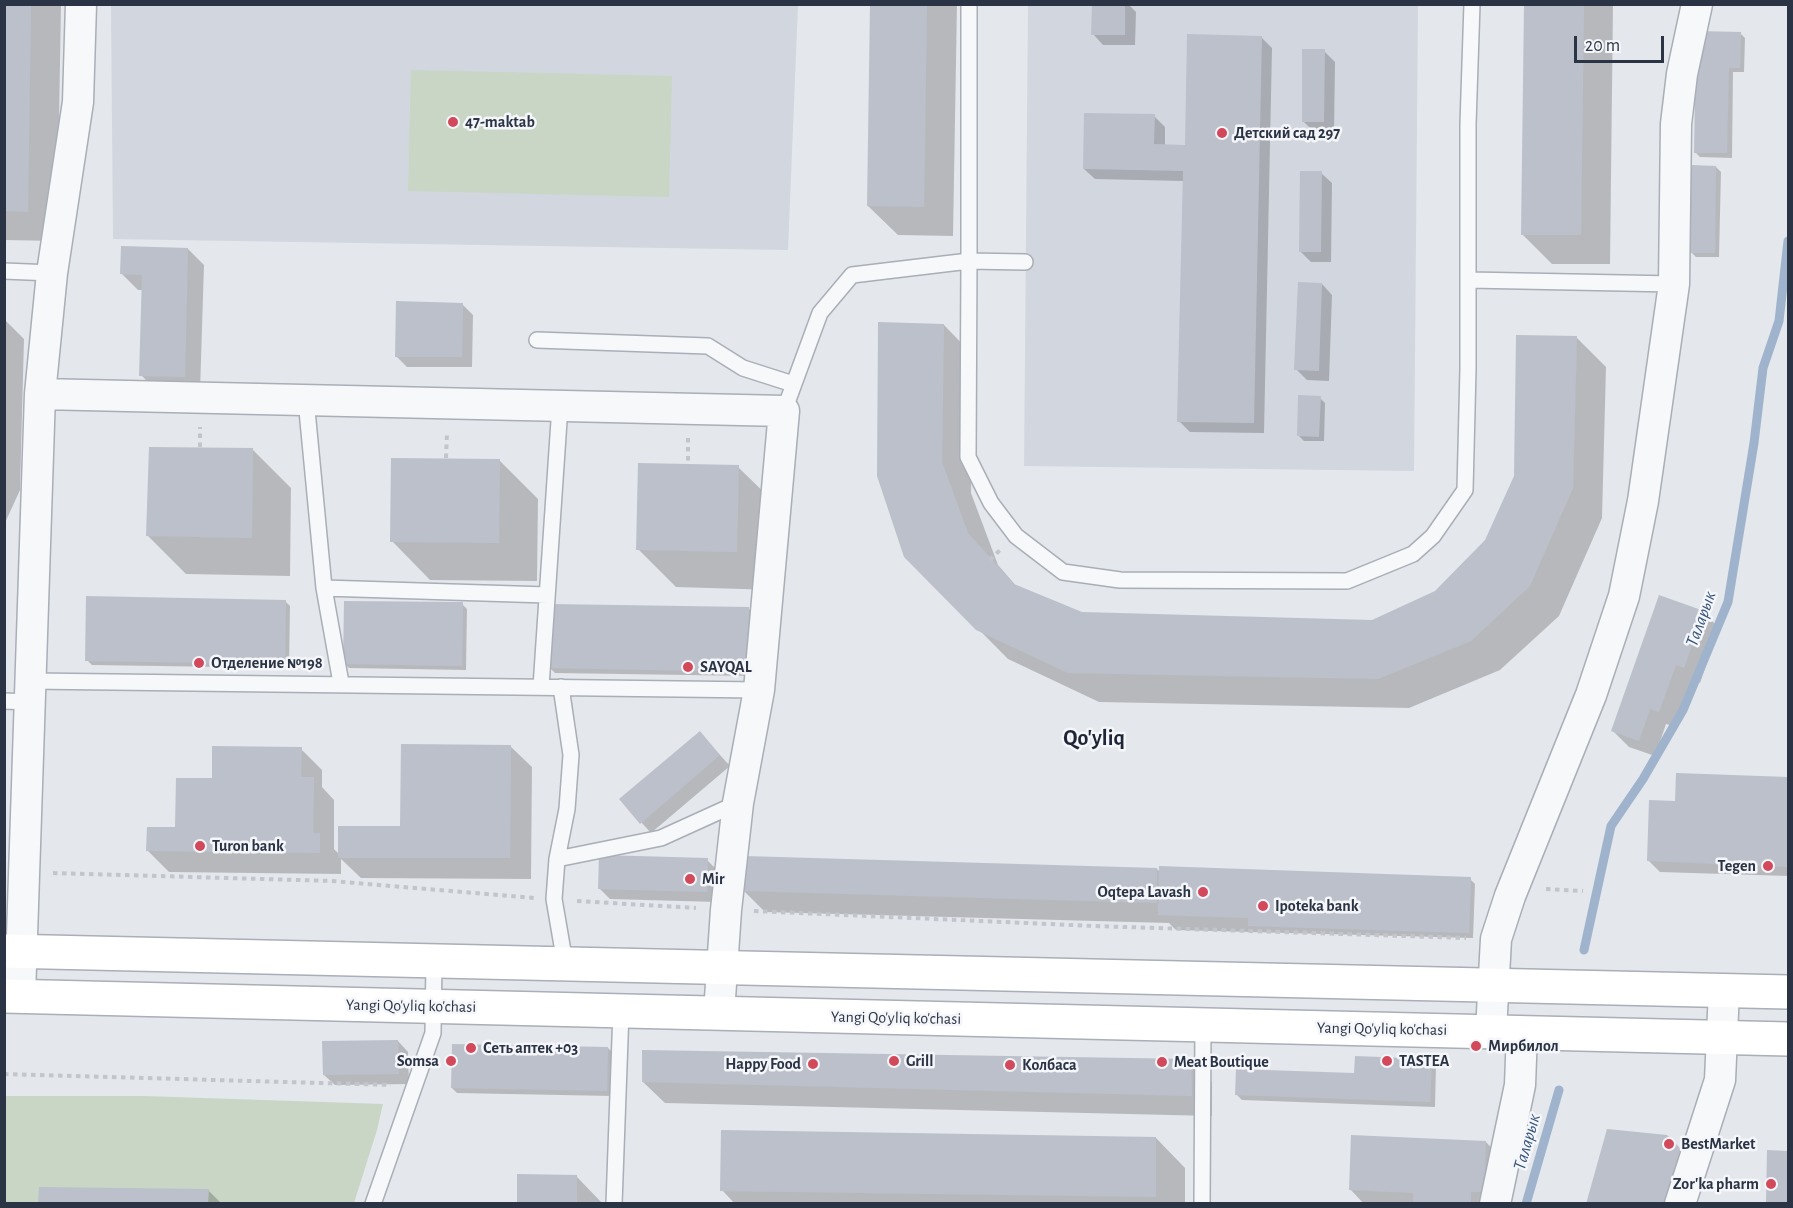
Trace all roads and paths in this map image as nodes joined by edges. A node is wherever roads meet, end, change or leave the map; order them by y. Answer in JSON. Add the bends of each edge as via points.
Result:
{"nodes":[{"id":1,"x":81,"y":4,"type":"edge"},
{"id":2,"x":969,"y":4,"type":"edge"},
{"id":3,"x":1472,"y":4,"type":"edge"},
{"id":4,"x":1697,"y":4,"type":"edge"},
{"id":5,"x":969,"y":261,"type":"junction"},
{"id":6,"x":1026,"y":262,"type":"dead end"},
{"id":7,"x":4,"y":271,"type":"edge"},
{"id":8,"x":52,"y":273,"type":"junction"},
{"id":9,"x":1469,"y":280,"type":"junction"},
{"id":10,"x":1674,"y":284,"type":"junction"},
{"id":11,"x":537,"y":340,"type":"dead end"},
{"id":12,"x":794,"y":384,"type":"junction"},
{"id":13,"x":40,"y":394,"type":"junction"},
{"id":14,"x":306,"y":400,"type":"junction"},
{"id":15,"x":560,"y":406,"type":"junction"},
{"id":16,"x":784,"y":411,"type":"junction"},
{"id":17,"x":324,"y":588,"type":"junction"},
{"id":18,"x":547,"y":595,"type":"junction"},
{"id":19,"x":341,"y":683,"type":"junction"},
{"id":20,"x":541,"y":687,"type":"junction"},
{"id":21,"x":561,"y":687,"type":"junction"},
{"id":22,"x":759,"y":690,"type":"junction"},
{"id":23,"x":22,"y":694,"type":"edge"},
{"id":24,"x":738,"y":803,"type":"junction"},
{"id":25,"x":557,"y":859,"type":"junction"},
{"id":26,"x":23,"y":872,"type":"junction"},
{"id":27,"x":1583,"y":891,"type":"dead end"},
{"id":28,"x":1510,"y":896,"type":"junction"},
{"id":29,"x":554,"y":899,"type":"junction"},
{"id":30,"x":726,"y":910,"type":"junction"},
{"id":31,"x":1472,"y":938,"type":"dead end"},
{"id":32,"x":12,"y":951,"type":"edge"},
{"id":33,"x":434,"y":960,"type":"junction"},
{"id":34,"x":565,"y":963,"type":"junction"},
{"id":35,"x":722,"y":967,"type":"junction"},
{"id":36,"x":1494,"y":985,"type":"junction"},
{"id":37,"x":1724,"y":990,"type":"junction"},
{"id":38,"x":1788,"y":992,"type":"edge"},
{"id":39,"x":12,"y":996,"type":"edge"},
{"id":40,"x":433,"y":1006,"type":"junction"},
{"id":41,"x":621,"y":1011,"type":"junction"},
{"id":42,"x":719,"y":1013,"type":"junction"},
{"id":43,"x":1203,"y":1025,"type":"junction"},
{"id":44,"x":1507,"y":1032,"type":"junction"},
{"id":45,"x":1722,"y":1037,"type":"junction"},
{"id":46,"x":1788,"y":1038,"type":"edge"},
{"id":47,"x":4,"y":1074,"type":"edge"},
{"id":48,"x":400,"y":1085,"type":"dead end"},
{"id":49,"x":373,"y":1203,"type":"edge"},
{"id":50,"x":614,"y":1203,"type":"edge"},
{"id":51,"x":1202,"y":1203,"type":"edge"},
{"id":52,"x":1495,"y":1203,"type":"edge"},
{"id":53,"x":1680,"y":1203,"type":"edge"}],
"edges":[{"from":1,"to":8,"type":"street","via":[[78,102]]},
{"from":2,"to":5,"type":"lane"},
{"from":3,"to":9,"type":"lane"},
{"from":4,"to":10,"type":"street","via":[[1676,124]]},
{"from":5,"to":6,"type":"lane"},
{"from":5,"to":9,"type":"lane","via":[[968,458],[991,502],[1016,536],[1063,572],[1120,580],[1347,581],[1413,554],[1433,536],[1465,490]]},
{"from":5,"to":12,"type":"lane","via":[[852,275],[820,313]]},
{"from":7,"to":8,"type":"lane"},
{"from":8,"to":13,"type":"street"},
{"from":9,"to":10,"type":"lane"},
{"from":10,"to":28,"type":"street","via":[[1643,501],[1624,596],[1591,695]]},
{"from":11,"to":12,"type":"lane","via":[[708,346],[744,368]]},
{"from":12,"to":16,"type":"lane"},
{"from":13,"to":14,"type":"street"},
{"from":13,"to":23,"type":"street"},
{"from":14,"to":15,"type":"street"},
{"from":14,"to":17,"type":"lane"},
{"from":15,"to":16,"type":"street"},
{"from":15,"to":18,"type":"lane"},
{"from":16,"to":22,"type":"street"},
{"from":17,"to":18,"type":"lane"},
{"from":17,"to":19,"type":"lane"},
{"from":18,"to":20,"type":"lane"},
{"from":19,"to":20,"type":"lane"},
{"from":19,"to":23,"type":"lane"},
{"from":20,"to":21,"type":"lane"},
{"from":21,"to":22,"type":"lane"},
{"from":21,"to":25,"type":"lane","via":[[571,755],[567,809]]},
{"from":22,"to":24,"type":"street"},
{"from":23,"to":26,"type":"street"},
{"from":24,"to":25,"type":"lane","via":[[661,838]]},
{"from":24,"to":30,"type":"street"},
{"from":25,"to":29,"type":"lane"},
{"from":26,"to":29,"type":"path","via":[[333,881]]},
{"from":26,"to":32,"type":"street"},
{"from":27,"to":28,"type":"path","via":[[1530,888]]},
{"from":28,"to":36,"type":"street","via":[[1496,939]]},
{"from":29,"to":30,"type":"path"},
{"from":29,"to":34,"type":"lane"},
{"from":30,"to":31,"type":"path"},
{"from":30,"to":35,"type":"street"},
{"from":32,"to":33,"type":"main road"},
{"from":32,"to":39,"type":"street"},
{"from":33,"to":34,"type":"main road"},
{"from":33,"to":40,"type":"lane"},
{"from":34,"to":35,"type":"main road"},
{"from":35,"to":36,"type":"main road"},
{"from":35,"to":42,"type":"street"},
{"from":36,"to":37,"type":"main road"},
{"from":36,"to":44,"type":"street"},
{"from":37,"to":38,"type":"main road"},
{"from":37,"to":45,"type":"street"},
{"from":39,"to":40,"type":"main road","name":"Yangi Qo'yliq ko'chasi"},
{"from":40,"to":41,"type":"main road","name":"Yangi Qo'yliq ko'chasi"},
{"from":40,"to":49,"type":"lane","via":[[433,1033]]},
{"from":41,"to":42,"type":"main road","name":"Yangi Qo'yliq ko'chasi"},
{"from":41,"to":50,"type":"lane"},
{"from":42,"to":43,"type":"main road","name":"Yangi Qo'yliq ko'chasi"},
{"from":43,"to":44,"type":"main road","name":"Yangi Qo'yliq ko'chasi"},
{"from":43,"to":51,"type":"lane"},
{"from":44,"to":45,"type":"main road","name":"Yangi Qo'yliq ko'chasi"},
{"from":44,"to":52,"type":"street","via":[[1520,1085]]},
{"from":45,"to":46,"type":"main road","name":"Yangi Qo'yliq ko'chasi"},
{"from":45,"to":53,"type":"street","via":[[1720,1080]]},
{"from":47,"to":48,"type":"path"}]}
